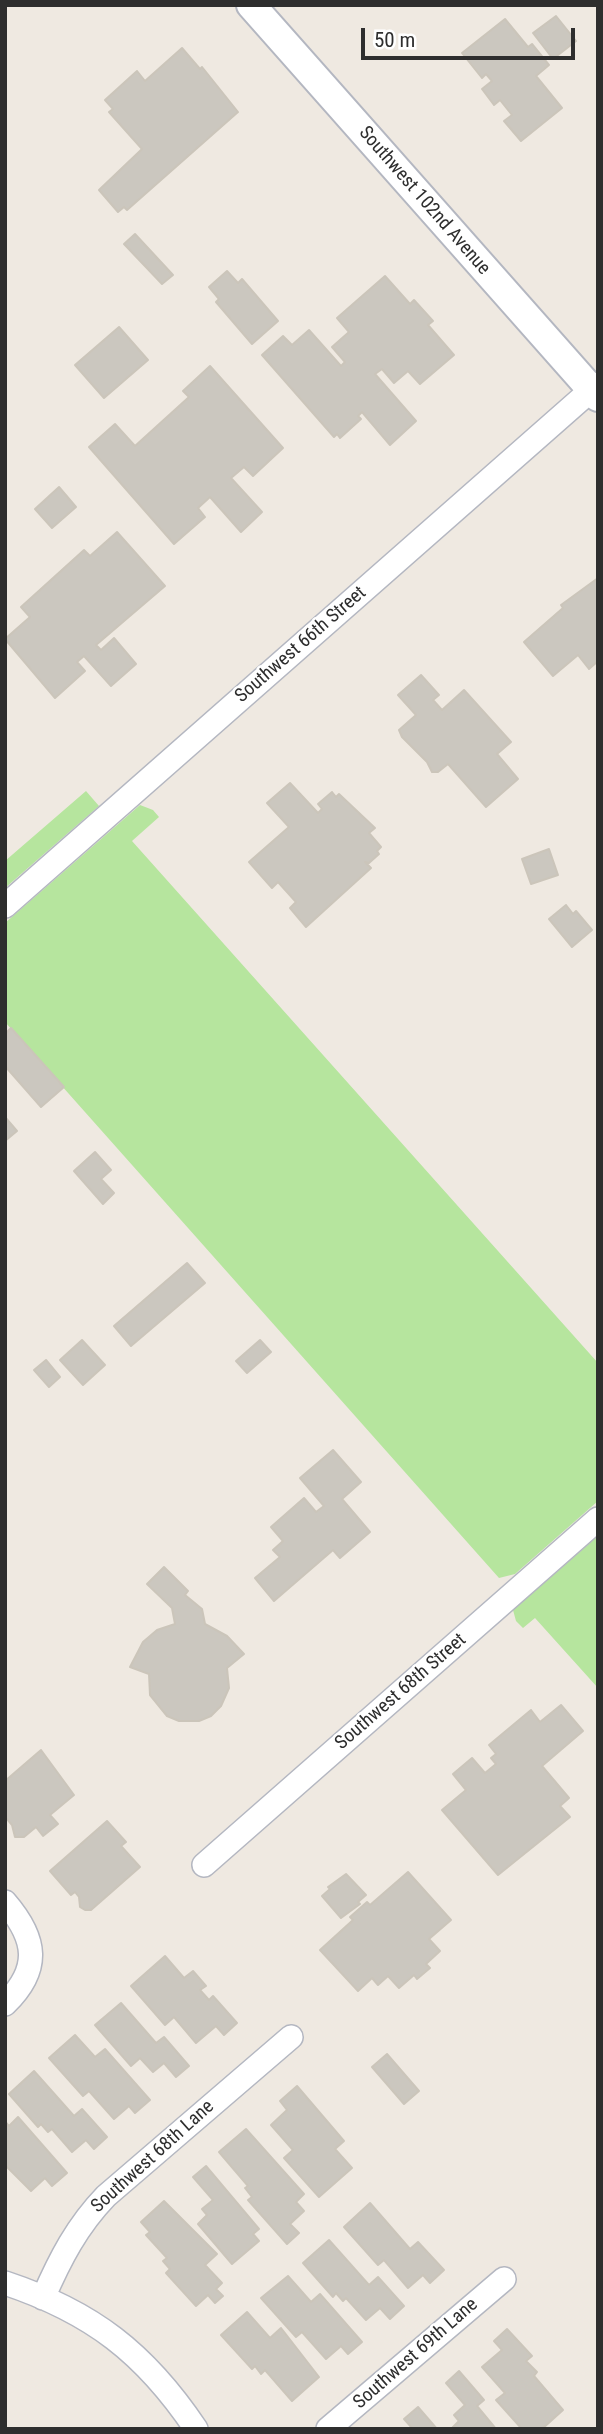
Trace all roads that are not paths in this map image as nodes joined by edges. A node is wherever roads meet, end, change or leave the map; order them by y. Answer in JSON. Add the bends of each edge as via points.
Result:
{"nodes":[{"id":1,"x":251,"y":5,"type":"edge"},
{"id":2,"x":596,"y":390,"type":"edge"},
{"id":3,"x":5,"y":906,"type":"edge"},
{"id":4,"x":598,"y":1519,"type":"edge"},
{"id":5,"x":204,"y":1865,"type":"dead end"},
{"id":6,"x":5,"y":1902,"type":"edge"},
{"id":7,"x":5,"y":2004,"type":"edge"},
{"id":8,"x":291,"y":2037,"type":"dead end"},
{"id":9,"x":503,"y":2279,"type":"dead end"},
{"id":10,"x":5,"y":2283,"type":"edge"},
{"id":11,"x":43,"y":2298,"type":"junction"},
{"id":12,"x":196,"y":2429,"type":"edge"},
{"id":13,"x":328,"y":2429,"type":"edge"}],
"edges":[{"from":1,"to":2,"type":"street","name":"Southwest 102nd Avenue"},
{"from":2,"to":3,"type":"street","name":"Southwest 66th Street"},
{"from":4,"to":5,"type":"street","name":"Southwest 68th Street"},
{"from":6,"to":7,"type":"street","via":[[28,1937],[32,1964]]},
{"from":8,"to":11,"type":"street","name":"Southwest 68th Lane","via":[[86,2217]]},
{"from":9,"to":13,"type":"street","name":"Southwest 69th Lane"},
{"from":10,"to":11,"type":"street"},
{"from":11,"to":12,"type":"street","via":[[98,2325],[129,2348],[164,2384]]}]}
